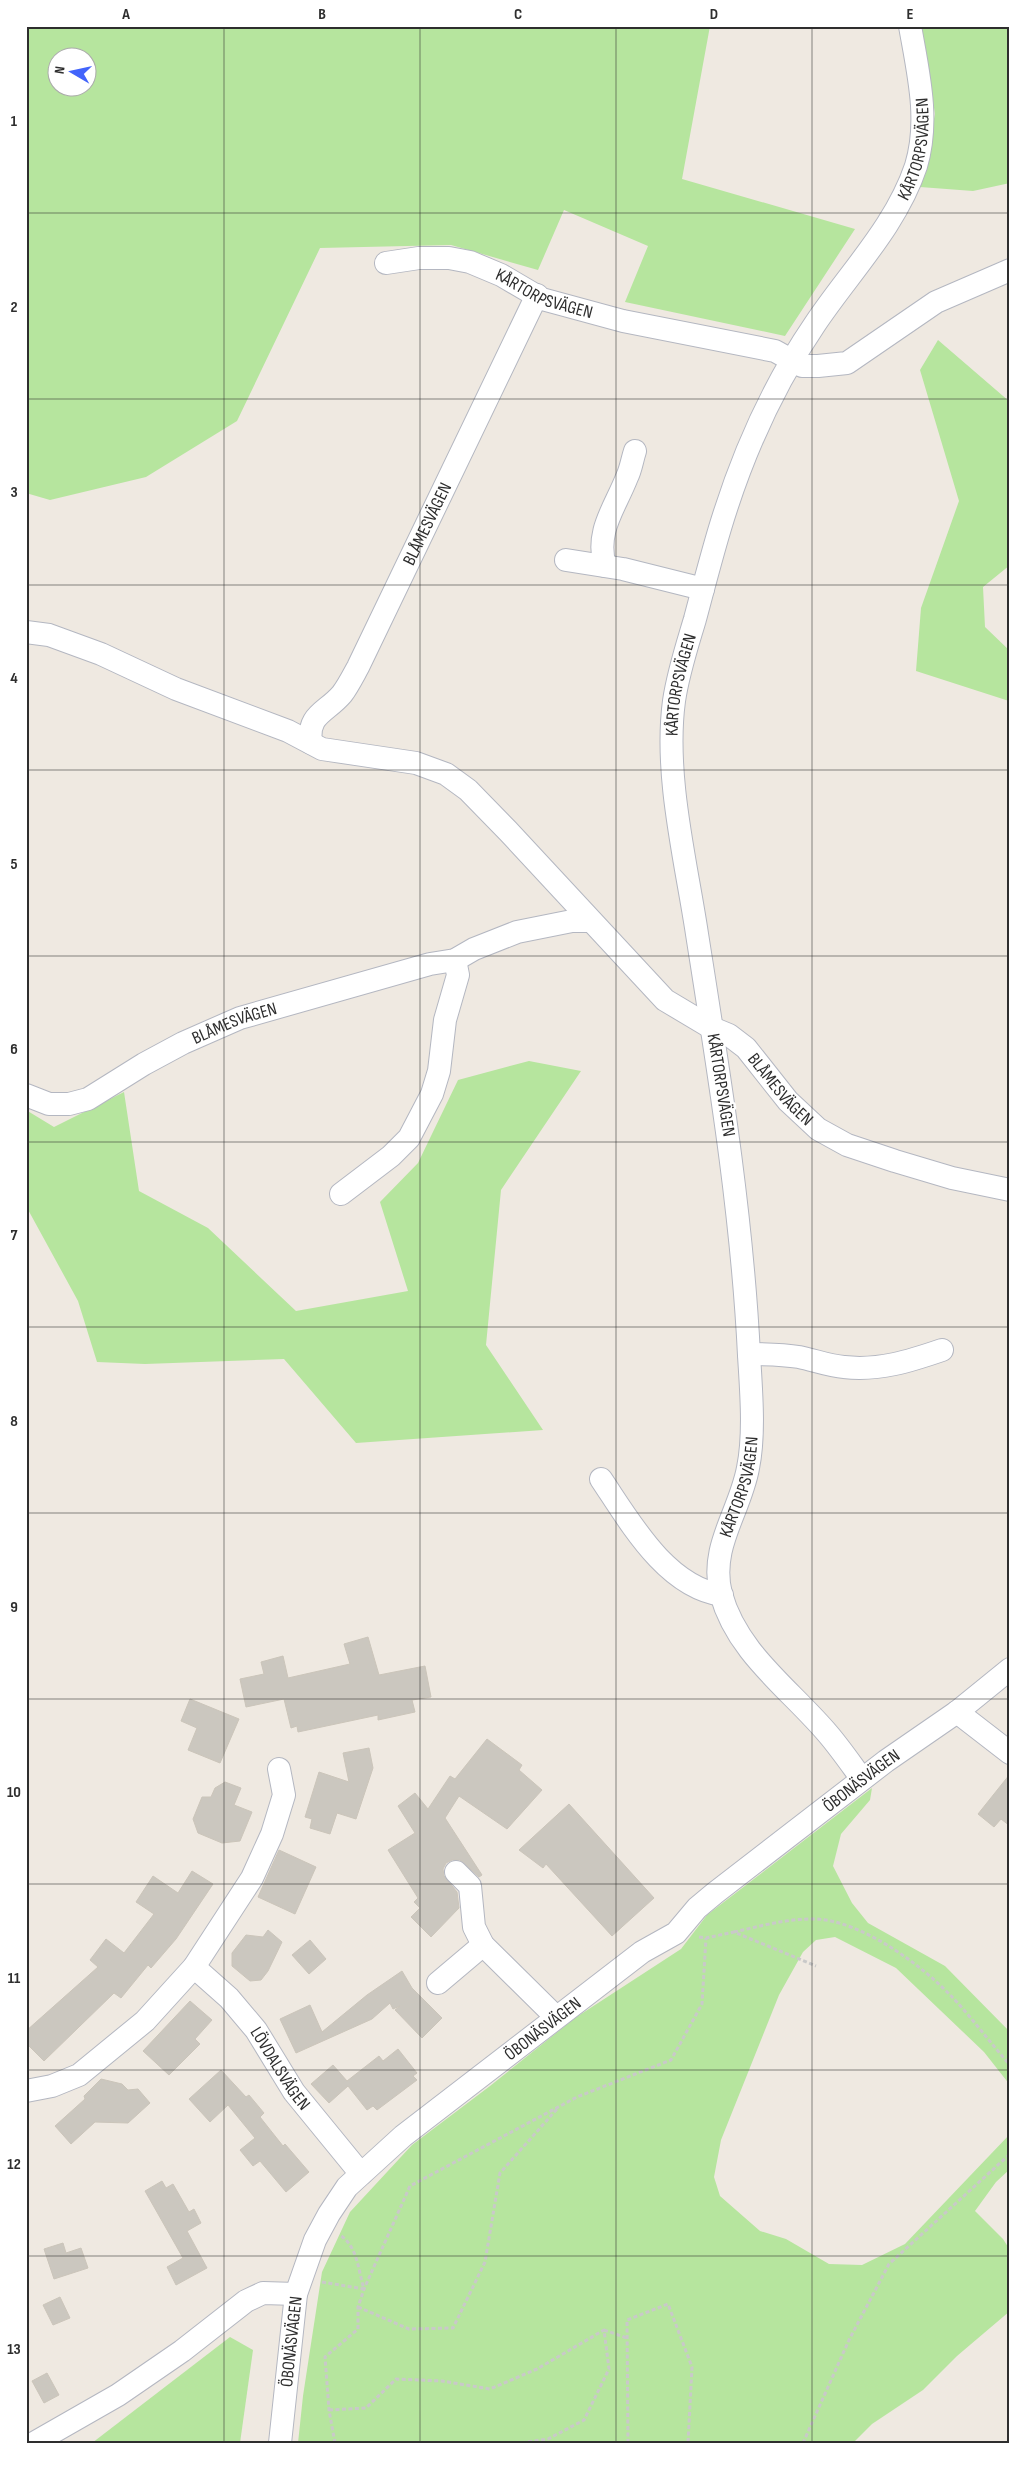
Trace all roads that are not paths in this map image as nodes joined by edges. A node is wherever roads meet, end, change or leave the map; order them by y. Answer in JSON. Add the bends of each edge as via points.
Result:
{"nodes":[{"id":1,"x":910,"y":26,"type":"edge"},
{"id":2,"x":386,"y":263,"type":"dead end"},
{"id":3,"x":1010,"y":270,"type":"edge"},
{"id":4,"x":537,"y":295,"type":"junction"},
{"id":5,"x":792,"y":358,"type":"junction"},
{"id":6,"x":635,"y":451,"type":"dead end"},
{"id":7,"x":566,"y":560,"type":"dead end"},
{"id":8,"x":605,"y":566,"type":"junction"},
{"id":9,"x":703,"y":589,"type":"junction"},
{"id":10,"x":26,"y":632,"type":"edge"},
{"id":11,"x":311,"y":743,"type":"junction"},
{"id":12,"x":590,"y":921,"type":"junction"},
{"id":13,"x":455,"y":960,"type":"junction"},
{"id":14,"x":712,"y":1028,"type":"junction"},
{"id":15,"x":26,"y":1095,"type":"edge"},
{"id":16,"x":1010,"y":1190,"type":"edge"},
{"id":17,"x":341,"y":1194,"type":"dead end"},
{"id":18,"x":942,"y":1350,"type":"dead end"},
{"id":19,"x":749,"y":1354,"type":"junction"},
{"id":20,"x":601,"y":1479,"type":"dead end"},
{"id":21,"x":722,"y":1595,"type":"junction"},
{"id":22,"x":1010,"y":1670,"type":"edge"},
{"id":23,"x":956,"y":1712,"type":"junction"},
{"id":24,"x":1010,"y":1753,"type":"edge"},
{"id":25,"x":279,"y":1769,"type":"dead end"},
{"id":26,"x":862,"y":1779,"type":"junction"},
{"id":27,"x":456,"y":1872,"type":"dead end"},
{"id":28,"x":483,"y":1945,"type":"junction"},
{"id":29,"x":194,"y":1967,"type":"junction"},
{"id":30,"x":438,"y":1983,"type":"dead end"},
{"id":31,"x":556,"y":2017,"type":"junction"},
{"id":32,"x":26,"y":2091,"type":"edge"},
{"id":33,"x":361,"y":2174,"type":"junction"},
{"id":34,"x":297,"y":2290,"type":"junction"},
{"id":35,"x":34,"y":2443,"type":"edge"},
{"id":36,"x":280,"y":2443,"type":"edge"}],
"edges":[{"from":1,"to":5,"type":"street","name":"KÅRTORPSVÄGEN","via":[[923,113],[916,166],[870,252],[848,277]]},
{"from":2,"to":4,"type":"street","name":"KÅRTORPSVÄGEN","via":[[419,258],[470,262]]},
{"from":3,"to":5,"type":"street","name":"KÅRTORPSVÄGEN","via":[[936,302],[847,363],[802,366]]},
{"from":4,"to":5,"type":"street","name":"KÅRTORPSVÄGEN","via":[[623,322],[775,351]]},
{"from":4,"to":11,"type":"street","name":"BLÅMESVÄGEN","via":[[358,667],[342,694],[316,718],[309,730]]},
{"from":5,"to":9,"type":"street","name":"KÅRTORPSVÄGEN","via":[[768,401],[745,457]]},
{"from":6,"to":8,"type":"street","via":[[606,525]]},
{"from":7,"to":8,"type":"street"},
{"from":8,"to":9,"type":"street"},
{"from":9,"to":14,"type":"street","name":"KÅRTORPSVÄGEN","via":[[674,702],[672,768]]},
{"from":10,"to":11,"type":"street","name":"BLÅMESVÄGEN","via":[[49,636],[101,654],[176,689],[288,731]]},
{"from":11,"to":12,"type":"street","name":"BLÅMESVÄGEN","via":[[342,753],[416,763],[446,774],[468,790]]},
{"from":12,"to":13,"type":"street","name":"BLÅMESVÄGEN","via":[[572,921],[517,932]]},
{"from":12,"to":14,"type":"street","name":"BLÅMESVÄGEN","via":[[665,1000]]},
{"from":13,"to":15,"type":"street","name":"BLÅMESVÄGEN","via":[[430,964],[240,1018],[176,1047],[88,1099],[69,1104],[49,1104]]},
{"from":13,"to":17,"type":"street","via":[[458,975],[444,1020],[440,1071],[432,1094],[409,1138]]},
{"from":14,"to":16,"type":"street","name":"BLÅMESVÄGEN","via":[[729,1035],[746,1048],[788,1101],[818,1129],[848,1145],[895,1161],[952,1178]]},
{"from":14,"to":19,"type":"street","name":"KÅRTORPSVÄGEN","via":[[730,1141]]},
{"from":18,"to":19,"type":"street","via":[[877,1368],[843,1367],[799,1357]]},
{"from":19,"to":21,"type":"street","name":"KÅRTORPSVÄGEN","via":[[750,1462],[741,1497],[724,1531],[719,1553],[717,1571]]},
{"from":20,"to":21,"type":"street","via":[[665,1565],[687,1584],[706,1593]]},
{"from":21,"to":26,"type":"street","name":"KÅRTORPSVÄGEN","via":[[730,1619],[746,1647],[828,1734]]},
{"from":22,"to":23,"type":"street","name":"ÖBONÄSVÄGEN"},
{"from":23,"to":24,"type":"street"},
{"from":23,"to":26,"type":"street","name":"ÖBONÄSVÄGEN"},
{"from":25,"to":29,"type":"street","via":[[284,1795],[272,1834],[252,1878]]},
{"from":26,"to":31,"type":"street","name":"ÖBONÄSVÄGEN","via":[[715,1893],[676,1933],[642,1952]]},
{"from":27,"to":28,"type":"street","via":[[470,1886],[474,1927]]},
{"from":28,"to":30,"type":"street"},
{"from":28,"to":31,"type":"street"},
{"from":29,"to":32,"type":"street","via":[[145,2021],[80,2075],[52,2086]]},
{"from":29,"to":33,"type":"street","name":"LÖVDALSVÄGEN","via":[[229,1998],[256,2030],[294,2092]]},
{"from":31,"to":33,"type":"street","name":"ÖBONÄSVÄGEN","via":[[403,2136]]},
{"from":33,"to":34,"type":"street","name":"ÖBONÄSVÄGEN","via":[[347,2187],[329,2214],[315,2240]]},
{"from":34,"to":35,"type":"street","via":[[263,2293],[246,2301],[118,2395]]},
{"from":34,"to":36,"type":"street","name":"ÖBONÄSVÄGEN"}]}
